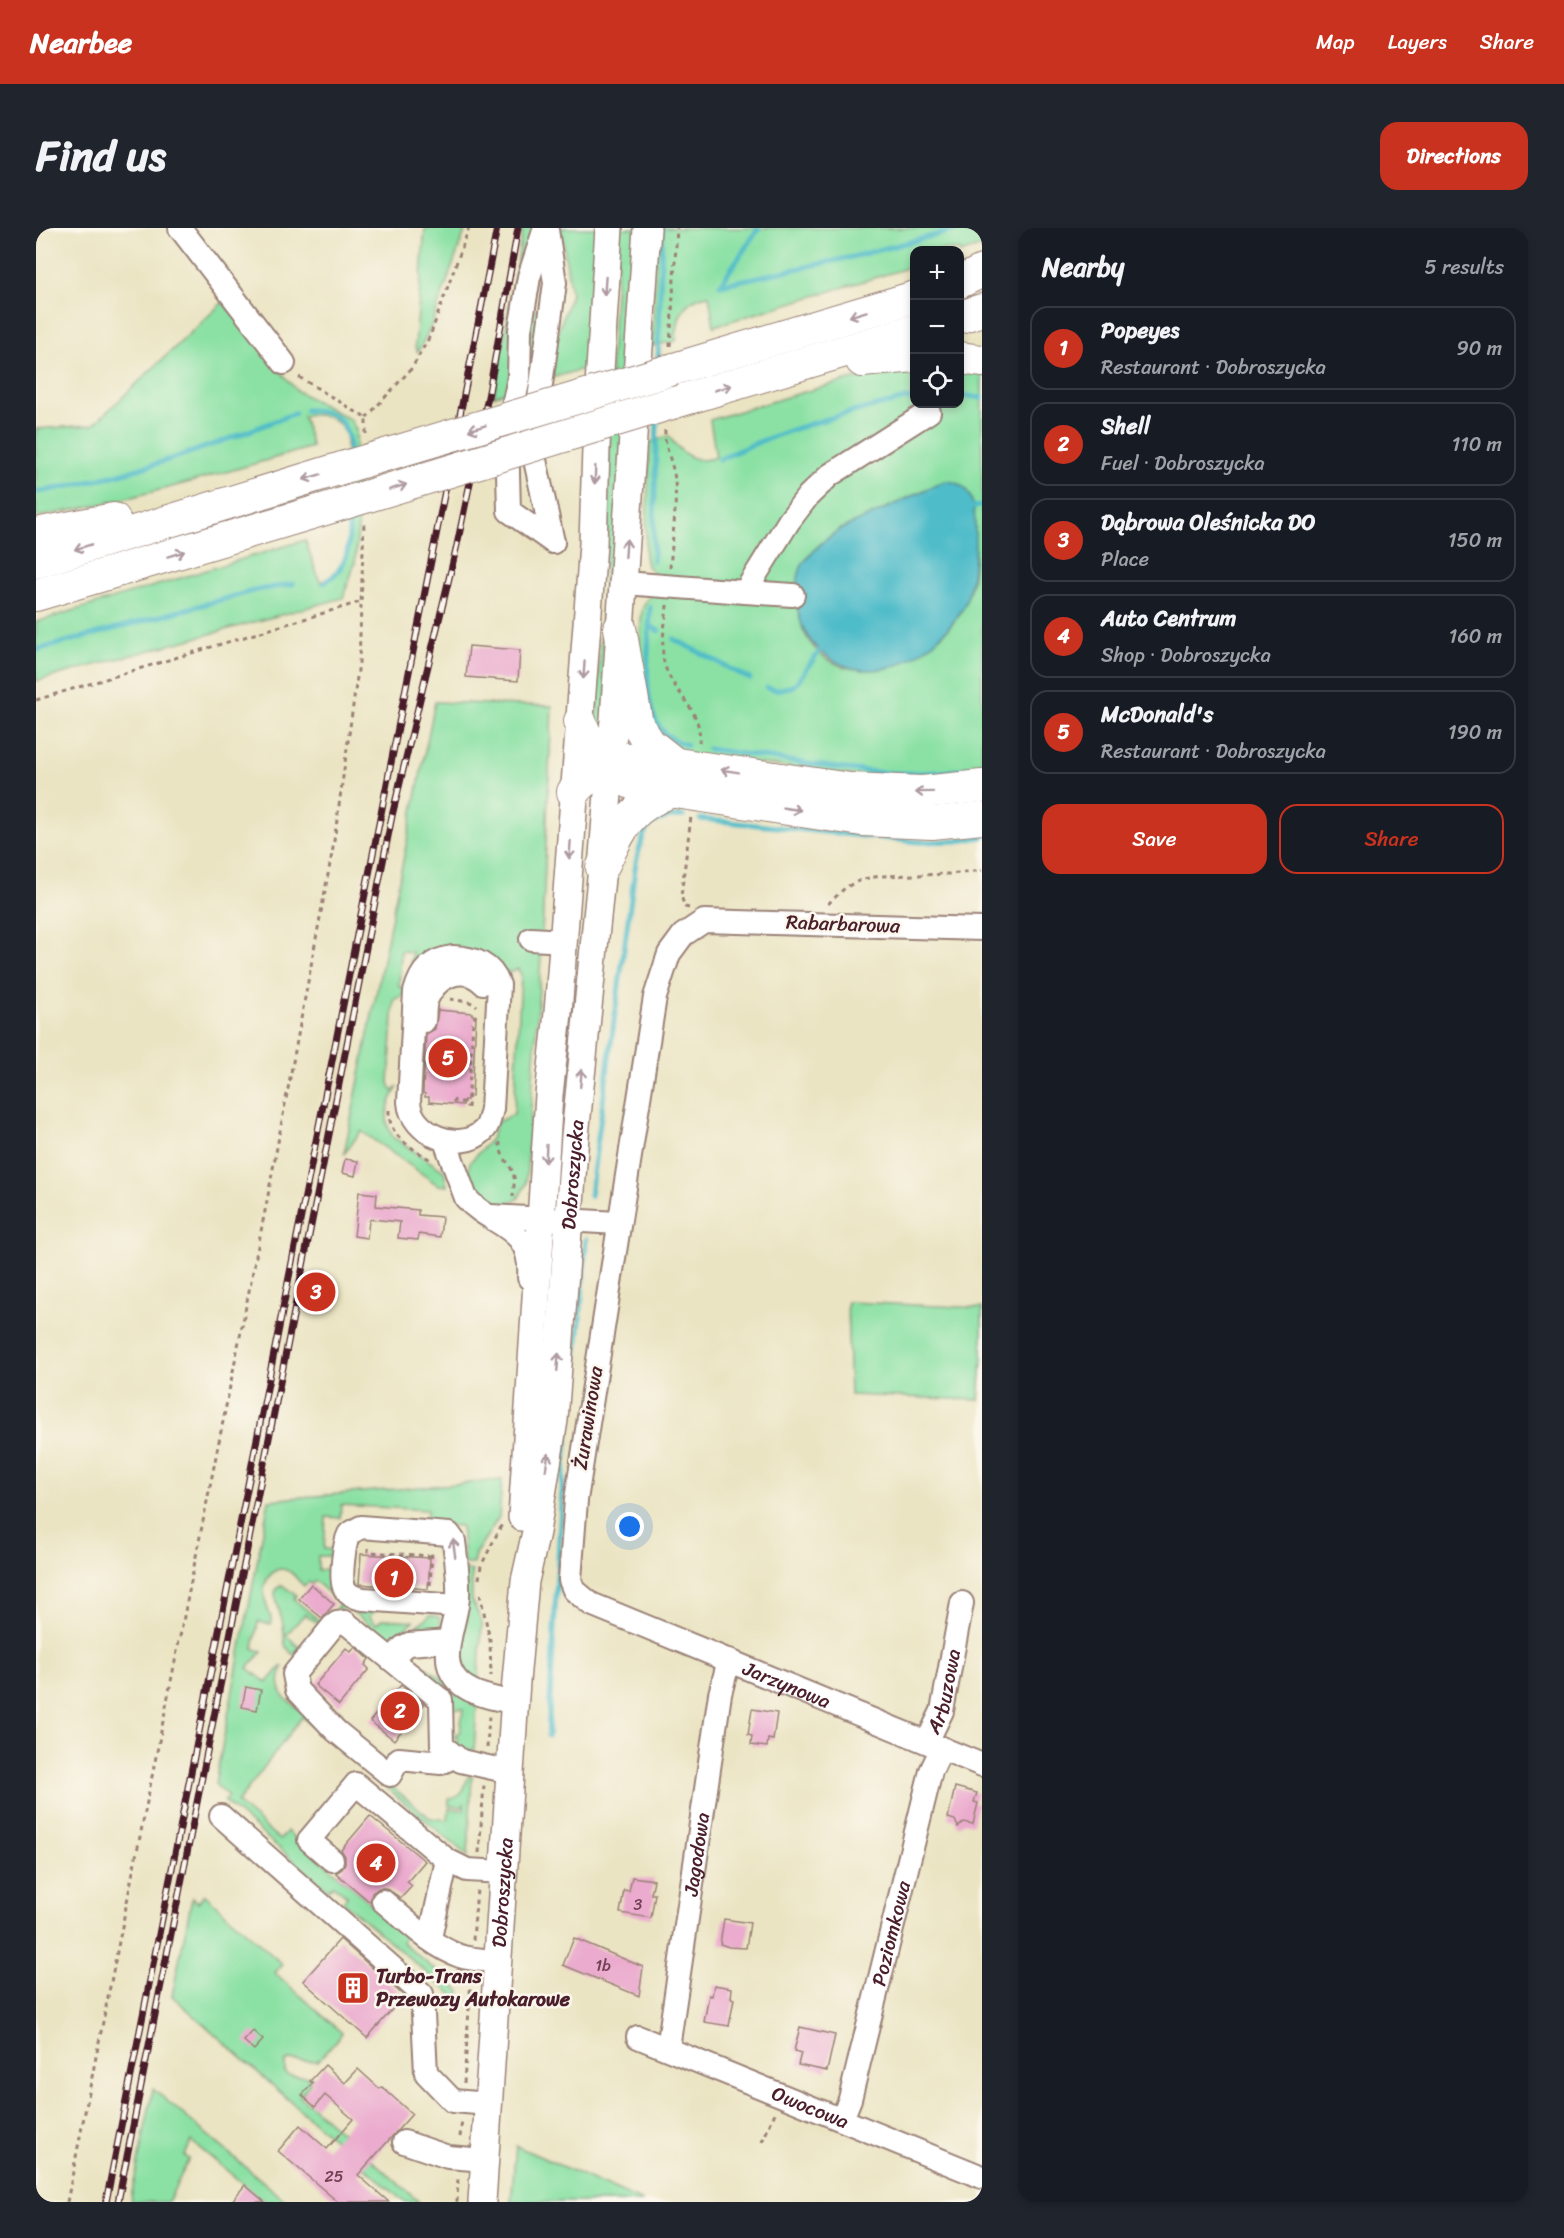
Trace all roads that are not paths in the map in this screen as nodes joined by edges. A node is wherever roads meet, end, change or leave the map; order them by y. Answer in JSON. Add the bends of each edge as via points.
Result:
{"nodes":[{"id":1,"x":180,"y":228,"type":"edge"},
{"id":2,"x":546,"y":228,"type":"edge"},
{"id":3,"x":609,"y":228,"type":"edge"},
{"id":4,"x":647,"y":228,"type":"edge"},
{"id":5,"x":982,"y":271,"type":"edge"},
{"id":6,"x":982,"y":278,"type":"edge"},
{"id":7,"x":964,"y":281,"type":"edge"},
{"id":8,"x":964,"y":282,"type":"edge"},
{"id":9,"x":910,"y":298,"type":"edge"},
{"id":10,"x":982,"y":310,"type":"edge"},
{"id":11,"x":964,"y":316,"type":"edge"},
{"id":12,"x":910,"y":332,"type":"edge"},
{"id":13,"x":910,"y":357,"type":"edge"},
{"id":14,"x":964,"y":359,"type":"edge"},
{"id":15,"x":982,"y":361,"type":"edge"},
{"id":16,"x":284,"y":363,"type":"road end"},
{"id":17,"x":775,"y":373,"type":"junction"},
{"id":18,"x":929,"y":412,"type":"dead end"},
{"id":19,"x":280,"y":487,"type":"junction"},
{"id":20,"x":36,"y":534,"type":"edge"},
{"id":21,"x":36,"y":562,"type":"edge"},
{"id":22,"x":120,"y":571,"type":"junction"},
{"id":23,"x":624,"y":583,"type":"junction"},
{"id":24,"x":745,"y":592,"type":"junction"},
{"id":25,"x":36,"y":595,"type":"edge"},
{"id":26,"x":792,"y":595,"type":"dead end"},
{"id":27,"x":36,"y":604,"type":"edge"},
{"id":28,"x":620,"y":628,"type":"junction"},
{"id":29,"x":580,"y":721,"type":"junction"},
{"id":30,"x":610,"y":766,"type":"junction"},
{"id":31,"x":684,"y":778,"type":"junction"},
{"id":32,"x":982,"y":786,"type":"edge"},
{"id":33,"x":573,"y":792,"type":"junction"},
{"id":34,"x":982,"y":818,"type":"edge"},
{"id":35,"x":602,"y":868,"type":"junction"},
{"id":36,"x":698,"y":915,"type":"joint"},
{"id":37,"x":982,"y":929,"type":"edge"},
{"id":38,"x":531,"y":939,"type":"dead end"},
{"id":39,"x":564,"y":941,"type":"junction"},
{"id":40,"x":493,"y":992,"type":"junction"},
{"id":41,"x":422,"y":1126,"type":"junction"},
{"id":42,"x":492,"y":1135,"type":"junction"},
{"id":43,"x":446,"y":1141,"type":"junction"},
{"id":44,"x":457,"y":1174,"type":"junction"},
{"id":45,"x":501,"y":1216,"type":"junction"},
{"id":46,"x":542,"y":1219,"type":"junction"},
{"id":47,"x":570,"y":1220,"type":"junction"},
{"id":48,"x":618,"y":1224,"type":"junction"},
{"id":49,"x":526,"y":1459,"type":"junction"},
{"id":50,"x":525,"y":1581,"type":"junction"},
{"id":51,"x":962,"y":1603,"type":"dead end"},
{"id":52,"x":591,"y":1604,"type":"joint"},
{"id":53,"x":457,"y":1606,"type":"junction"},
{"id":54,"x":441,"y":1641,"type":"junction"},
{"id":55,"x":729,"y":1660,"type":"junction"},
{"id":56,"x":399,"y":1666,"type":"junction"},
{"id":57,"x":514,"y":1703,"type":"junction"},
{"id":58,"x":934,"y":1745,"type":"junction"},
{"id":59,"x":455,"y":1756,"type":"junction"},
{"id":60,"x":982,"y":1766,"type":"edge"},
{"id":61,"x":510,"y":1772,"type":"junction"},
{"id":62,"x":220,"y":1816,"type":"dead end"},
{"id":63,"x":332,"y":1860,"type":"dead end"},
{"id":64,"x":447,"y":1860,"type":"junction"},
{"id":65,"x":504,"y":1872,"type":"junction"},
{"id":66,"x":383,"y":1900,"type":"dead end"},
{"id":67,"x":430,"y":1938,"type":"junction"},
{"id":68,"x":498,"y":1961,"type":"junction"},
{"id":69,"x":638,"y":2037,"type":"dead end"},
{"id":70,"x":668,"y":2048,"type":"junction"},
{"id":71,"x":489,"y":2104,"type":"junction"},
{"id":72,"x":842,"y":2119,"type":"junction"},
{"id":73,"x":404,"y":2142,"type":"dead end"},
{"id":74,"x":485,"y":2160,"type":"junction"},
{"id":75,"x":982,"y":2177,"type":"edge"},
{"id":76,"x":482,"y":2202,"type":"edge"}],
"edges":[{"from":1,"to":16,"type":"street"},
{"from":2,"to":2,"type":"street","via":[[555,283],[538,399],[535,460],[553,542],[509,511],[507,434],[519,378],[520,330],[529,278]]},
{"from":3,"to":29,"type":"main road","name":"Dobroszycka","one_way":true},
{"from":23,"to":4,"type":"main road","name":"Dobroszycka","one_way":true},
{"from":5,"to":7,"type":"highway"},
{"from":6,"to":8,"type":"highway"},
{"from":9,"to":19,"type":"highway","one_way":true,"bridge":true},
{"from":10,"to":11,"type":"highway"},
{"from":12,"to":17,"type":"highway"},
{"from":13,"to":17,"type":"highway"},
{"from":14,"to":15,"type":"highway"},
{"from":22,"to":17,"type":"highway","one_way":true,"bridge":true,"via":[[353,511],[672,403]]},
{"from":18,"to":24,"type":"street","via":[[830,476],[808,496]]},
{"from":19,"to":20,"type":"highway"},
{"from":19,"to":21,"type":"highway","one_way":true},
{"from":22,"to":25,"type":"highway"},
{"from":22,"to":27,"type":"highway"},
{"from":23,"to":24,"type":"street"},
{"from":23,"to":28,"type":"main road","name":"Dobroszycka"},
{"from":24,"to":26,"type":"street"},
{"from":28,"to":30,"type":"main road","name":"Dobroszycka"},
{"from":28,"to":31,"type":"highway","via":[[637,724],[650,744]]},
{"from":29,"to":30,"type":"highway","via":[[588,741]]},
{"from":29,"to":33,"type":"main road","name":"Dobroszycka"},
{"from":30,"to":31,"type":"highway","via":[[629,758]]},
{"from":30,"to":33,"type":"highway"},
{"from":30,"to":35,"type":"main road","name":"Dobroszycka"},
{"from":32,"to":31,"type":"highway","one_way":true,"via":[[942,792],[883,792]]},
{"from":31,"to":34,"type":"highway","one_way":true,"via":[[862,820],[932,823]]},
{"from":31,"to":35,"type":"highway","via":[[635,811],[623,825]]},
{"from":33,"to":39,"type":"main road","name":"Dobroszycka","one_way":true},
{"from":47,"to":35,"type":"main road","name":"Dobroszycka","one_way":true},
{"from":36,"to":37,"type":"street","name":"Rabarbarowa"},
{"from":36,"to":48,"type":"street","name":"Żurawinowa","via":[[669,954],[655,997]]},
{"from":38,"to":39,"type":"street"},
{"from":39,"to":46,"type":"main road","name":"Dobroszycka","one_way":true},
{"from":40,"to":41,"type":"street","via":[[472,975],[461,972],[447,976],[434,989],[425,1008],[419,1113]]},
{"from":40,"to":41,"type":"street","via":[[499,985],[491,970],[478,961],[443,958],[423,972],[415,992],[409,1102],[411,1116]]},
{"from":40,"to":42,"type":"street"},
{"from":41,"to":43,"type":"street"},
{"from":42,"to":43,"type":"street"},
{"from":42,"to":44,"type":"street"},
{"from":43,"to":44,"type":"street","name":"Dobroszycka"},
{"from":44,"to":45,"type":"street","name":"Dobroszycka","via":[[472,1206]]},
{"from":45,"to":46,"type":"street","name":"Dobroszycka"},
{"from":45,"to":49,"type":"street","name":"Dobroszycka","via":[[521,1241],[530,1266],[521,1406]]},
{"from":46,"to":47,"type":"street"},
{"from":46,"to":49,"type":"main road","name":"Dobroszycka"},
{"from":47,"to":48,"type":"street"},
{"from":50,"to":47,"type":"main road","name":"Dobroszycka","one_way":true,"via":[[554,1420]]},
{"from":48,"to":52,"type":"street","name":"Żurawinowa","via":[[569,1570],[574,1590]]},
{"from":49,"to":50,"type":"main road","name":"Dobroszycka","via":[[521,1532]]},
{"from":50,"to":57,"type":"main road","name":"Dobroszycka"},
{"from":51,"to":58,"type":"street","name":"Arbuzowa"},
{"from":52,"to":55,"type":"street","name":"Jarzynowa"},
{"from":53,"to":53,"type":"street","one_way":true,"via":[[454,1545],[449,1534],[361,1527],[349,1534],[344,1547],[343,1580],[350,1594],[363,1599]]},
{"from":53,"to":54,"type":"street"},
{"from":54,"to":56,"type":"street"},
{"from":54,"to":57,"type":"street","via":[[450,1670],[470,1691]]},
{"from":55,"to":58,"type":"street","name":"Jarzynowa"},
{"from":55,"to":70,"type":"street","name":"Jagodowa","via":[[720,1694]]},
{"from":56,"to":59,"type":"street","via":[[441,1700],[442,1746]]},
{"from":56,"to":59,"type":"street","via":[[345,1622],[337,1623],[294,1674],[297,1690],[336,1731],[390,1775],[399,1758],[441,1763]]},
{"from":57,"to":61,"type":"main road","name":"Dobroszycka"},
{"from":58,"to":60,"type":"street","name":"Jarzynowa"},
{"from":58,"to":72,"type":"street","name":"Poziomkowa","via":[[931,1771]]},
{"from":59,"to":61,"type":"street","via":[[461,1761]]},
{"from":61,"to":65,"type":"main road","name":"Dobroszycka"},
{"from":62,"to":71,"type":"street","via":[[422,1995],[426,2073],[453,2102]]},
{"from":63,"to":64,"type":"street","via":[[309,1840],[356,1784]]},
{"from":64,"to":65,"type":"street","via":[[467,1870]]},
{"from":64,"to":67,"type":"street"},
{"from":65,"to":68,"type":"main road","name":"Dobroszycka"},
{"from":66,"to":67,"type":"street"},
{"from":67,"to":68,"type":"street","via":[[462,1957]]},
{"from":68,"to":71,"type":"main road","name":"Dobroszycka"},
{"from":69,"to":70,"type":"street","name":"Owocowa"},
{"from":70,"to":72,"type":"street","name":"Owocowa"},
{"from":71,"to":74,"type":"main road","name":"Dobroszycka"},
{"from":72,"to":75,"type":"street","name":"Owocowa"},
{"from":73,"to":74,"type":"street","via":[[447,2157]]},
{"from":74,"to":76,"type":"main road","name":"Dobroszycka"}]}
